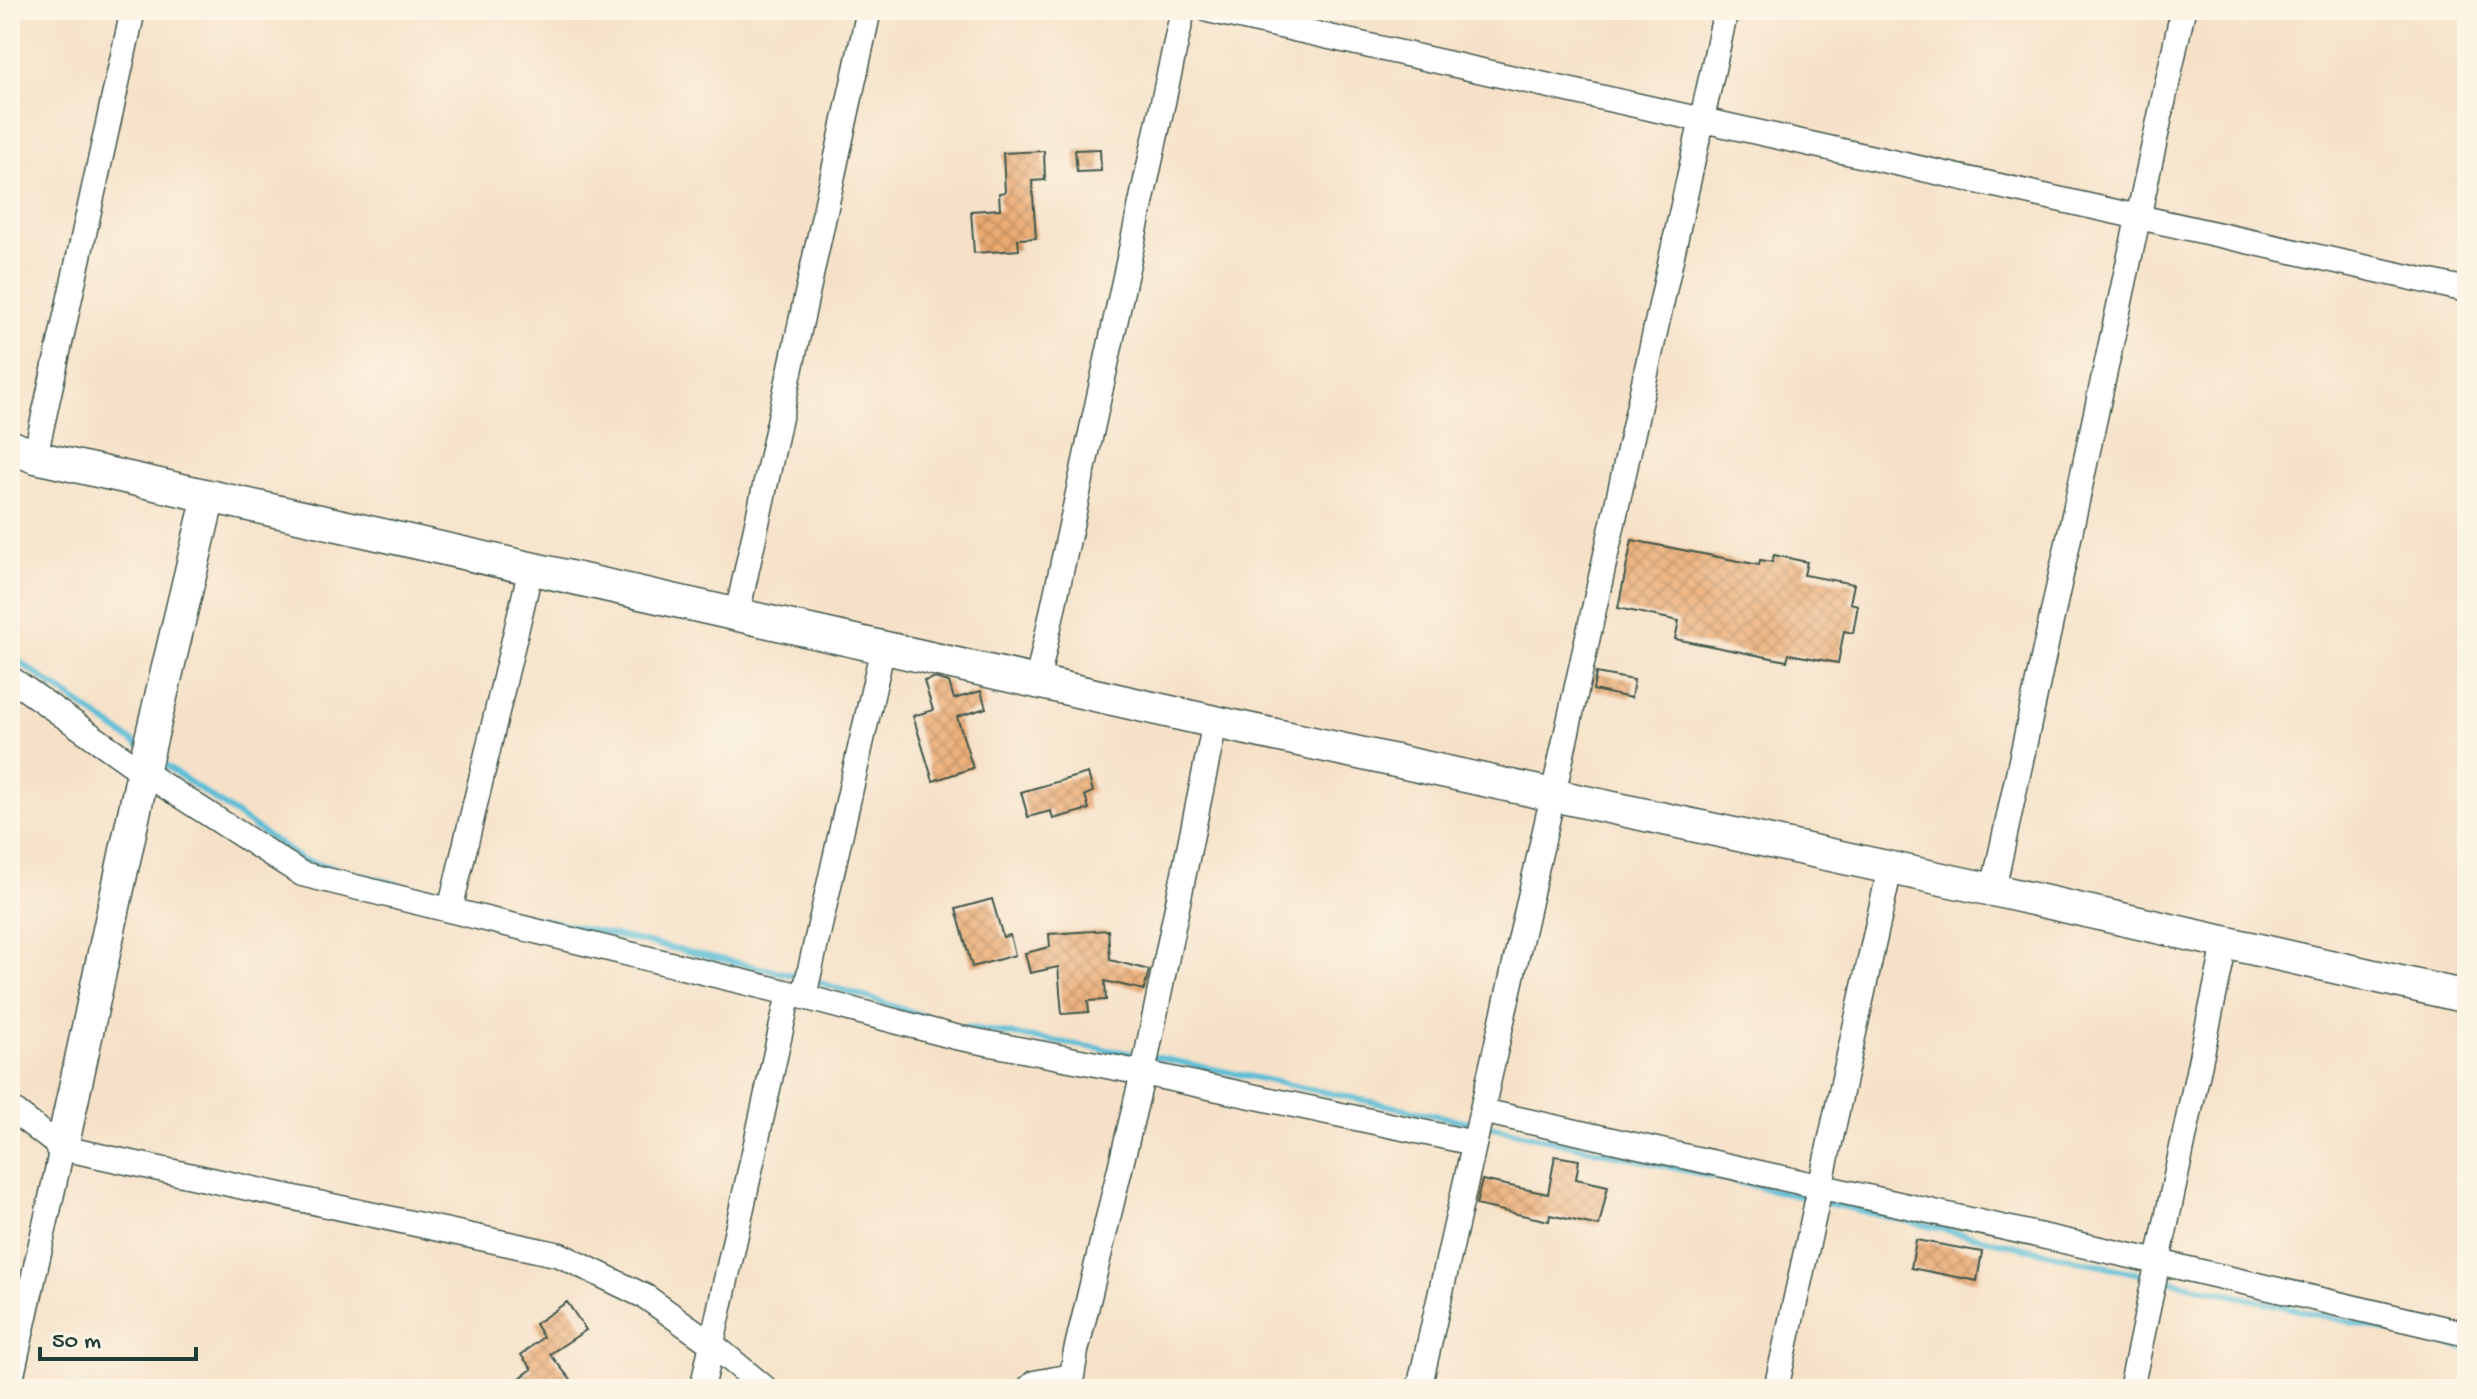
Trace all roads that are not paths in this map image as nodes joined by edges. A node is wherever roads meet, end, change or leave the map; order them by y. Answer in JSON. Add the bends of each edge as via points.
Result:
{"nodes":[{"id":1,"x":133,"y":10,"type":"edge"},
{"id":2,"x":869,"y":10,"type":"edge"},
{"id":3,"x":1183,"y":10,"type":"edge"},
{"id":4,"x":1208,"y":10,"type":"edge"},
{"id":5,"x":1726,"y":10,"type":"edge"},
{"id":6,"x":2183,"y":10,"type":"edge"},
{"id":7,"x":1703,"y":121,"type":"junction"},
{"id":8,"x":2139,"y":217,"type":"junction"},
{"id":9,"x":2467,"y":290,"type":"edge"},
{"id":10,"x":23,"y":452,"type":"edge"},
{"id":11,"x":209,"y":496,"type":"junction"},
{"id":12,"x":531,"y":568,"type":"junction"},
{"id":13,"x":732,"y":613,"type":"junction"},
{"id":14,"x":883,"y":647,"type":"junction"},
{"id":15,"x":10,"y":678,"type":"edge"},
{"id":16,"x":1037,"y":682,"type":"junction"},
{"id":17,"x":1215,"y":722,"type":"junction"},
{"id":18,"x":143,"y":772,"type":"junction"},
{"id":19,"x":1553,"y":795,"type":"junction"},
{"id":20,"x":1890,"y":868,"type":"junction"},
{"id":21,"x":1993,"y":890,"type":"junction"},
{"id":22,"x":450,"y":910,"type":"junction"},
{"id":23,"x":2225,"y":944,"type":"junction"},
{"id":24,"x":796,"y":994,"type":"junction"},
{"id":25,"x":2467,"y":997,"type":"edge"},
{"id":26,"x":1143,"y":1073,"type":"junction"},
{"id":27,"x":10,"y":1108,"type":"edge"},
{"id":28,"x":1482,"y":1111,"type":"junction"},
{"id":29,"x":1474,"y":1143,"type":"junction"},
{"id":30,"x":62,"y":1148,"type":"junction"},
{"id":31,"x":1821,"y":1187,"type":"junction"},
{"id":32,"x":2158,"y":1262,"type":"junction"},
{"id":33,"x":2467,"y":1334,"type":"edge"},
{"id":34,"x":712,"y":1344,"type":"junction"},
{"id":35,"x":10,"y":1384,"type":"edge"},
{"id":36,"x":702,"y":1389,"type":"edge"},
{"id":37,"x":766,"y":1389,"type":"edge"},
{"id":38,"x":1028,"y":1389,"type":"edge"},
{"id":39,"x":1419,"y":1389,"type":"edge"},
{"id":40,"x":1776,"y":1389,"type":"edge"},
{"id":41,"x":2131,"y":1389,"type":"edge"}],
"edges":[{"from":1,"to":10,"type":"street"},
{"from":2,"to":13,"type":"street","via":[[738,610]]},
{"from":3,"to":16,"type":"street"},
{"from":4,"to":7,"type":"street"},
{"from":5,"to":7,"type":"street"},
{"from":6,"to":8,"type":"street"},
{"from":7,"to":8,"type":"street"},
{"from":7,"to":19,"type":"street"},
{"from":8,"to":9,"type":"street"},
{"from":8,"to":21,"type":"street"},
{"from":10,"to":11,"type":"street"},
{"from":11,"to":12,"type":"street"},
{"from":11,"to":18,"type":"street"},
{"from":12,"to":13,"type":"street"},
{"from":12,"to":22,"type":"street"},
{"from":13,"to":14,"type":"street"},
{"from":14,"to":16,"type":"street"},
{"from":14,"to":24,"type":"street"},
{"from":15,"to":18,"type":"street"},
{"from":16,"to":17,"type":"street"},
{"from":17,"to":19,"type":"street"},
{"from":17,"to":26,"type":"street"},
{"from":18,"to":22,"type":"street","via":[[302,874]]},
{"from":18,"to":30,"type":"street"},
{"from":19,"to":20,"type":"street"},
{"from":19,"to":28,"type":"street"},
{"from":20,"to":21,"type":"street"},
{"from":20,"to":31,"type":"street"},
{"from":21,"to":23,"type":"street"},
{"from":22,"to":24,"type":"street"},
{"from":23,"to":25,"type":"street"},
{"from":23,"to":32,"type":"street"},
{"from":24,"to":26,"type":"street","via":[[955,1037]]},
{"from":24,"to":34,"type":"street"},
{"from":26,"to":29,"type":"street"},
{"from":26,"to":38,"type":"street","via":[[1072,1376],[1034,1383]]},
{"from":27,"to":30,"type":"street"},
{"from":28,"to":29,"type":"street"},
{"from":28,"to":31,"type":"street"},
{"from":29,"to":39,"type":"street"},
{"from":30,"to":34,"type":"street","via":[[560,1255],[646,1297]]},
{"from":30,"to":35,"type":"street"},
{"from":31,"to":32,"type":"street"},
{"from":31,"to":40,"type":"street"},
{"from":32,"to":33,"type":"street"},
{"from":32,"to":41,"type":"street"},
{"from":34,"to":36,"type":"street"},
{"from":34,"to":37,"type":"street"}]}
